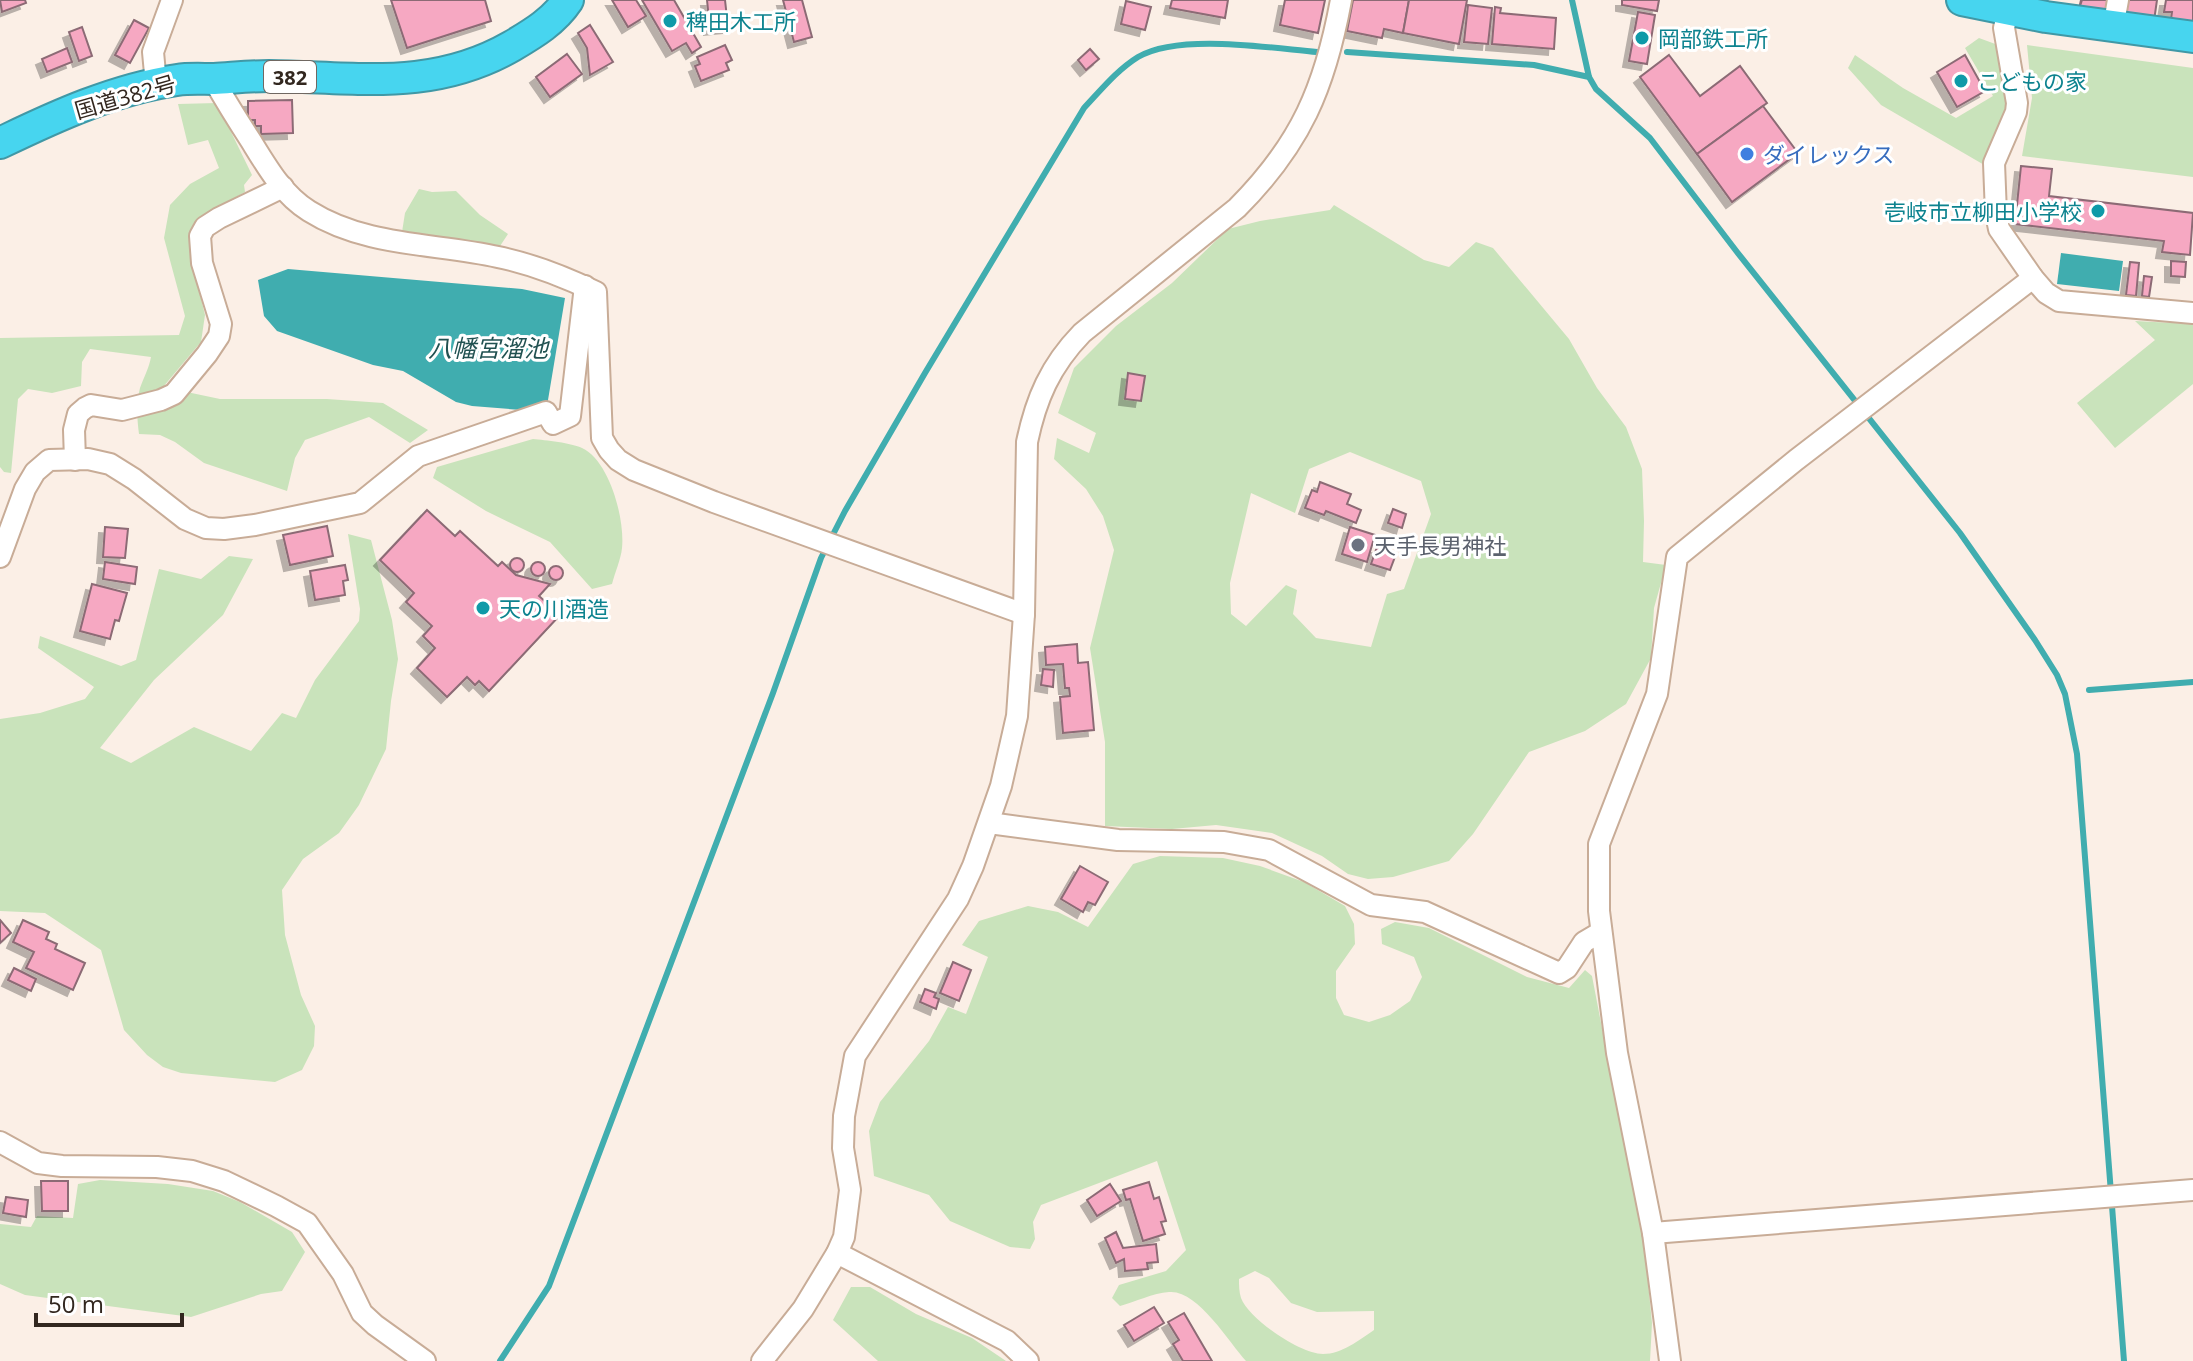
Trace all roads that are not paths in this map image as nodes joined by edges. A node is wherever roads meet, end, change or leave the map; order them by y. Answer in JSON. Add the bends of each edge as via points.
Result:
{"nodes":[{"id":1,"x":172,"y":0,"type":"edge"},
{"id":2,"x":568,"y":0,"type":"edge"},
{"id":3,"x":1341,"y":0,"type":"edge"},
{"id":4,"x":1962,"y":0,"type":"edge"},
{"id":5,"x":2008,"y":9,"type":"junction"},
{"id":6,"x":2116,"y":14,"type":"edge"},
{"id":7,"x":2193,"y":37,"type":"edge"},
{"id":8,"x":213,"y":79,"type":"junction"},
{"id":9,"x":156,"y":84,"type":"junction"},
{"id":10,"x":0,"y":143,"type":"edge"},
{"id":11,"x":283,"y":187,"type":"junction"},
{"id":12,"x":2033,"y":278,"type":"junction"},
{"id":13,"x":585,"y":286,"type":"junction"},
{"id":14,"x":2193,"y":313,"type":"edge"},
{"id":15,"x":75,"y":460,"type":"junction"},
{"id":16,"x":0,"y":557,"type":"edge"},
{"id":17,"x":1024,"y":614,"type":"junction"},
{"id":18,"x":989,"y":823,"type":"junction"},
{"id":19,"x":1601,"y":932,"type":"junction"},
{"id":20,"x":0,"y":1142,"type":"edge"},
{"id":21,"x":2193,"y":1190,"type":"edge"},
{"id":22,"x":1653,"y":1233,"type":"junction"},
{"id":23,"x":837,"y":1253,"type":"junction"},
{"id":24,"x":425,"y":1361,"type":"edge"},
{"id":25,"x":762,"y":1361,"type":"edge"},
{"id":26,"x":1028,"y":1361,"type":"edge"},
{"id":27,"x":1670,"y":1361,"type":"edge"}],
"edges":[{"from":1,"to":9,"type":"street","via":[[153,52]]},
{"from":2,"to":8,"type":"highway","name":"国道382号","number":"382","via":[[549,23],[499,54],[436,75]]},
{"from":3,"to":17,"type":"street","via":[[1316,95],[1302,126],[1260,185],[1082,333],[1046,381],[1027,442]]},
{"from":4,"to":5,"type":"highway"},
{"from":5,"to":6,"type":"highway"},
{"from":5,"to":12,"type":"street","via":[[2004,28],[2017,103],[1994,163],[1996,214],[1999,229]]},
{"from":6,"to":7,"type":"highway"},
{"from":8,"to":9,"type":"highway","name":"国道382号","number":"382"},
{"from":8,"to":11,"type":"street"},
{"from":9,"to":10,"type":"highway","name":"国道382号","number":"382","via":[[73,110]]},
{"from":11,"to":13,"type":"street","via":[[307,210],[358,232],[498,256]]},
{"from":11,"to":15,"type":"street","via":[[219,218],[200,236],[202,263],[221,324],[207,354],[174,394],[161,400],[122,410],[85,408],[74,430]]},
{"from":12,"to":14,"type":"street","via":[[2059,301]]},
{"from":12,"to":19,"type":"street","via":[[1677,557],[1657,694],[1599,844]]},
{"from":13,"to":15,"type":"street","via":[[570,416],[553,424],[546,412],[418,456],[360,503],[255,525],[206,528],[185,519],[110,464]]},
{"from":13,"to":17,"type":"street","via":[[596,292],[602,438],[618,460],[714,502]]},
{"from":15,"to":16,"type":"street","via":[[49,460],[35,472]]},
{"from":17,"to":18,"type":"street","via":[[1017,716]]},
{"from":18,"to":19,"type":"street","via":[[1118,840],[1224,842],[1269,850],[1371,905],[1425,912],[1559,973],[1584,942]]},
{"from":18,"to":23,"type":"street","via":[[958,899],[855,1056],[844,1116],[848,1212]]},
{"from":19,"to":22,"type":"street","via":[[1617,1053]]},
{"from":20,"to":24,"type":"street","via":[[38,1163],[192,1171],[276,1206],[307,1223],[343,1274],[362,1313]]},
{"from":21,"to":22,"type":"street"},
{"from":22,"to":27,"type":"street"},
{"from":23,"to":25,"type":"street","via":[[803,1309]]},
{"from":23,"to":26,"type":"street","via":[[1007,1341]]}]}
